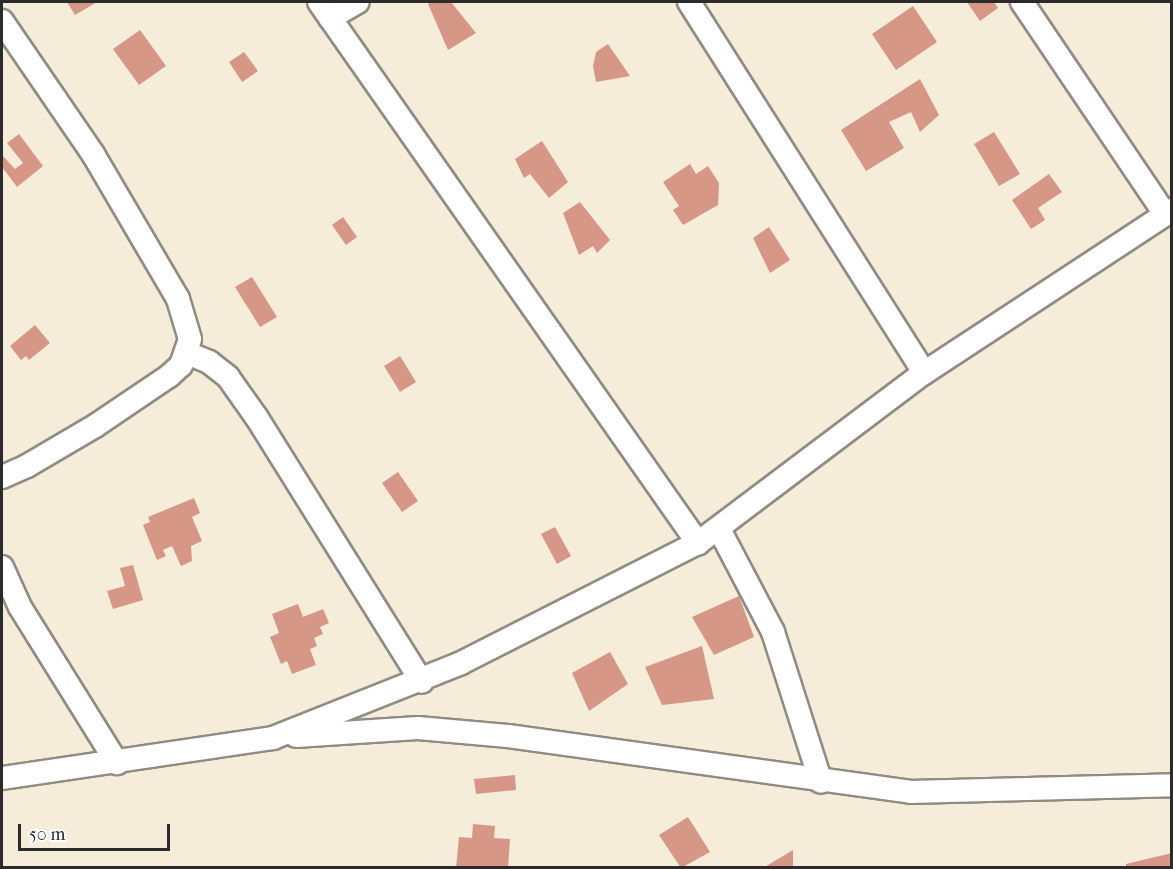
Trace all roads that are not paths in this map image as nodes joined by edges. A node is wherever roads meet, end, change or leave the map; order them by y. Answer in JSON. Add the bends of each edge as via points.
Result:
{"nodes":[{"id":1,"x":358,"y":2,"type":"edge"},
{"id":2,"x":689,"y":2,"type":"edge"},
{"id":3,"x":1022,"y":2,"type":"edge"},
{"id":4,"x":324,"y":10,"type":"edge"},
{"id":5,"x":2,"y":21,"type":"edge"},
{"id":6,"x":1168,"y":212,"type":"edge"},
{"id":7,"x":188,"y":353,"type":"junction"},
{"id":8,"x":924,"y":373,"type":"junction"},
{"id":9,"x":2,"y":477,"type":"edge"},
{"id":10,"x":719,"y":529,"type":"junction"},
{"id":11,"x":698,"y":543,"type":"junction"},
{"id":12,"x":2,"y":567,"type":"edge"},
{"id":13,"x":422,"y":682,"type":"junction"},
{"id":14,"x":273,"y":738,"type":"junction"},
{"id":15,"x":117,"y":763,"type":"junction"},
{"id":16,"x":2,"y":778,"type":"edge"},
{"id":17,"x":821,"y":782,"type":"junction"},
{"id":18,"x":1172,"y":785,"type":"edge"}],
"edges":[{"from":1,"to":4,"type":"street"},
{"from":2,"to":8,"type":"street"},
{"from":3,"to":6,"type":"street"},
{"from":4,"to":11,"type":"street"},
{"from":5,"to":7,"type":"street","via":[[93,154],[178,299],[188,325]]},
{"from":6,"to":8,"type":"street"},
{"from":7,"to":9,"type":"street","via":[[169,376],[104,420]]},
{"from":7,"to":13,"type":"street","via":[[228,377]]},
{"from":8,"to":10,"type":"street"},
{"from":10,"to":11,"type":"street"},
{"from":10,"to":17,"type":"street","via":[[773,632]]},
{"from":11,"to":13,"type":"street"},
{"from":12,"to":15,"type":"street","via":[[20,607]]},
{"from":13,"to":14,"type":"street"},
{"from":14,"to":15,"type":"street"},
{"from":14,"to":17,"type":"street","via":[[418,729],[508,736]]},
{"from":15,"to":16,"type":"street"},
{"from":17,"to":18,"type":"street","via":[[911,792]]}]}
